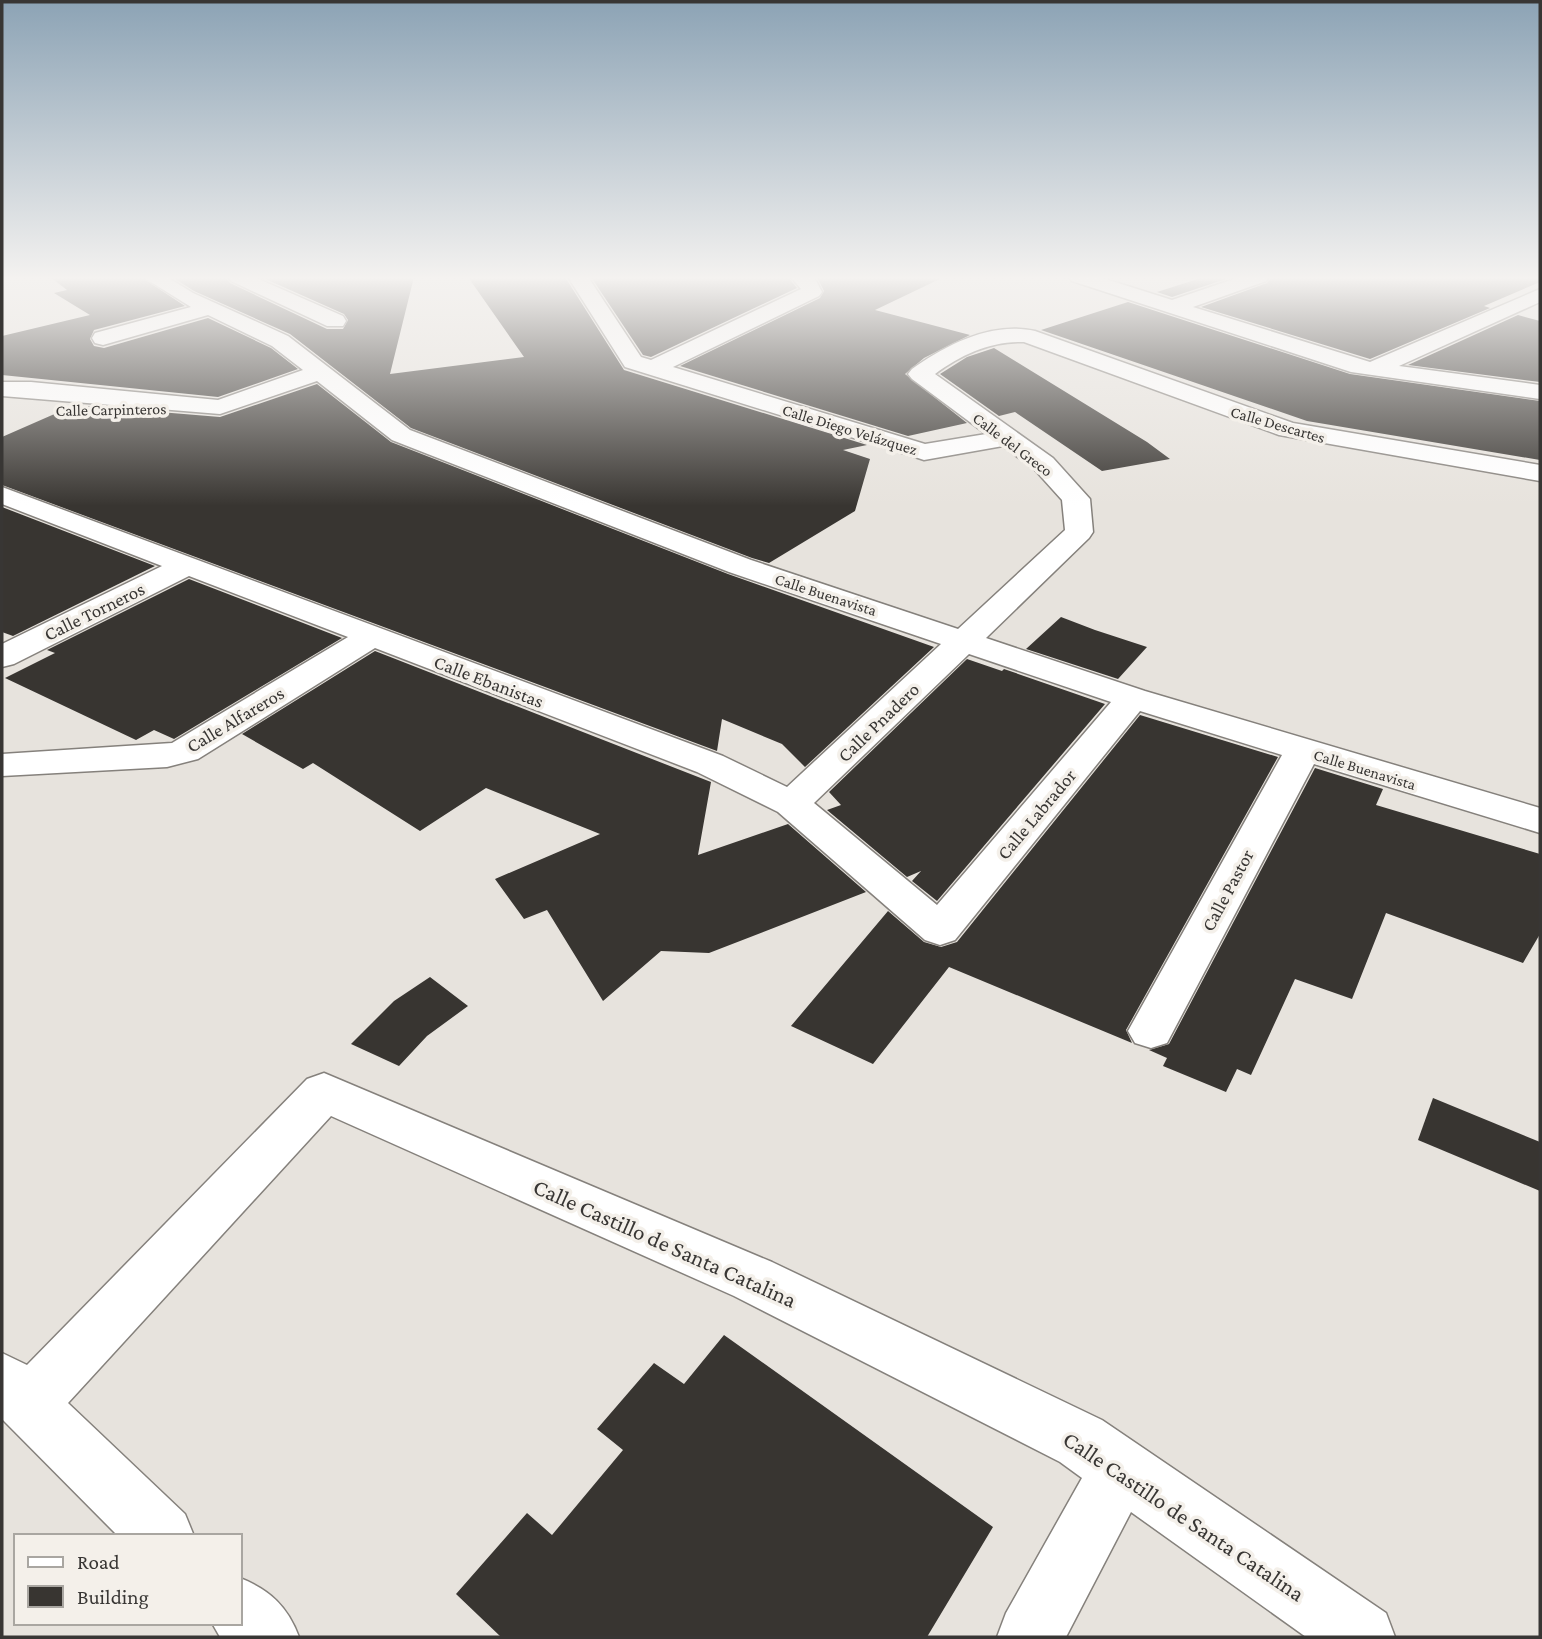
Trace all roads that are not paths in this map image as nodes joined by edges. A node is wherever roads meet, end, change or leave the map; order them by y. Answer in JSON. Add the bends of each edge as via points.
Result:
{"nodes":[{"id":1,"x":295,"y":353,"type":"edge"},
{"id":2,"x":627,"y":353,"type":"edge"},
{"id":3,"x":683,"y":353,"type":"edge"},
{"id":4,"x":957,"y":353,"type":"edge"},
{"id":5,"x":1074,"y":353,"type":"edge"},
{"id":6,"x":1323,"y":353,"type":"edge"},
{"id":7,"x":1408,"y":353,"type":"edge"},
{"id":8,"x":653,"y":368,"type":"junction"},
{"id":9,"x":1373,"y":369,"type":"junction"},
{"id":10,"x":318,"y":373,"type":"junction"},
{"id":11,"x":2,"y":382,"type":"edge"},
{"id":12,"x":2,"y":389,"type":"edge"},
{"id":13,"x":31,"y":389,"type":"junction"},
{"id":14,"x":1540,"y":392,"type":"edge"},
{"id":15,"x":220,"y":407,"type":"junction"},
{"id":16,"x":2,"y":411,"type":"edge"},
{"id":17,"x":1005,"y":438,"type":"junction"},
{"id":18,"x":1540,"y":473,"type":"edge"},
{"id":19,"x":9,"y":504,"type":"edge"},
{"id":20,"x":186,"y":566,"type":"junction"},
{"id":21,"x":371,"y":636,"type":"junction"},
{"id":22,"x":964,"y":639,"type":"junction"},
{"id":23,"x":2,"y":657,"type":"edge"},
{"id":24,"x":1133,"y":698,"type":"junction"},
{"id":25,"x":1303,"y":750,"type":"junction"},
{"id":26,"x":2,"y":765,"type":"edge"},
{"id":27,"x":791,"y":804,"type":"junction"},
{"id":28,"x":1540,"y":821,"type":"edge"},
{"id":29,"x":940,"y":930,"type":"joint"},
{"id":30,"x":1151,"y":1031,"type":"dead end"},
{"id":31,"x":15,"y":1392,"type":"edge"},
{"id":32,"x":1121,"y":1468,"type":"junction"},
{"id":33,"x":161,"y":1534,"type":"edge"},
{"id":34,"x":242,"y":1613,"type":"edge"},
{"id":35,"x":266,"y":1637,"type":"edge"},
{"id":36,"x":1030,"y":1637,"type":"edge"},
{"id":37,"x":1362,"y":1637,"type":"edge"}],
"edges":[{"from":1,"to":10,"type":"street","name":"Calle Buenavista"},
{"from":2,"to":8,"type":"street","name":"Calle Diego Velázquez","via":[[633,362]]},
{"from":3,"to":8,"type":"street"},
{"from":4,"to":17,"type":"street","name":"Calle del Greco","via":[[920,374]]},
{"from":5,"to":18,"type":"street","name":"Calle Descartes","via":[[1288,430]]},
{"from":6,"to":9,"type":"street"},
{"from":7,"to":9,"type":"street"},
{"from":8,"to":17,"type":"street","name":"Calle Diego Velázquez","via":[[924,452]]},
{"from":9,"to":14,"type":"street"},
{"from":10,"to":15,"type":"street"},
{"from":10,"to":22,"type":"street","name":"Calle Buenavista","via":[[401,435],[740,566]]},
{"from":11,"to":13,"type":"street"},
{"from":12,"to":13,"type":"street"},
{"from":13,"to":15,"type":"street"},
{"from":15,"to":16,"type":"street","name":"Calle Carpinteros"},
{"from":17,"to":22,"type":"street","name":"Calle del Greco","via":[[1044,464],[1076,499],[1079,532]]},
{"from":19,"to":20,"type":"street","name":"Calle Ebanistas"},
{"from":20,"to":21,"type":"street","name":"Calle Ebanistas"},
{"from":20,"to":23,"type":"street","name":"Calle Torneros"},
{"from":21,"to":26,"type":"street","name":"Calle Alfareros","via":[[185,751],[167,756]]},
{"from":21,"to":27,"type":"street","name":"Calle Ebanistas","via":[[710,764]]},
{"from":22,"to":24,"type":"street","name":"Calle Buenavista"},
{"from":22,"to":27,"type":"street","name":"Calle Pnadero"},
{"from":24,"to":25,"type":"street","name":"Calle Buenavista"},
{"from":24,"to":29,"type":"street","name":"Calle Labrador"},
{"from":25,"to":28,"type":"street","name":"Calle Buenavista"},
{"from":25,"to":30,"type":"street","name":"Calle Pastor"},
{"from":27,"to":29,"type":"street","name":"Calle Ebanistas"},
{"from":31,"to":32,"type":"street","name":"Calle Castillo de Santa Catalina","via":[[324,1092],[753,1279],[1081,1441]]},
{"from":31,"to":33,"type":"street"},
{"from":32,"to":36,"type":"street"},
{"from":32,"to":37,"type":"street","name":"Calle Castillo de Santa Catalina"},
{"from":34,"to":35,"type":"street"}]}
